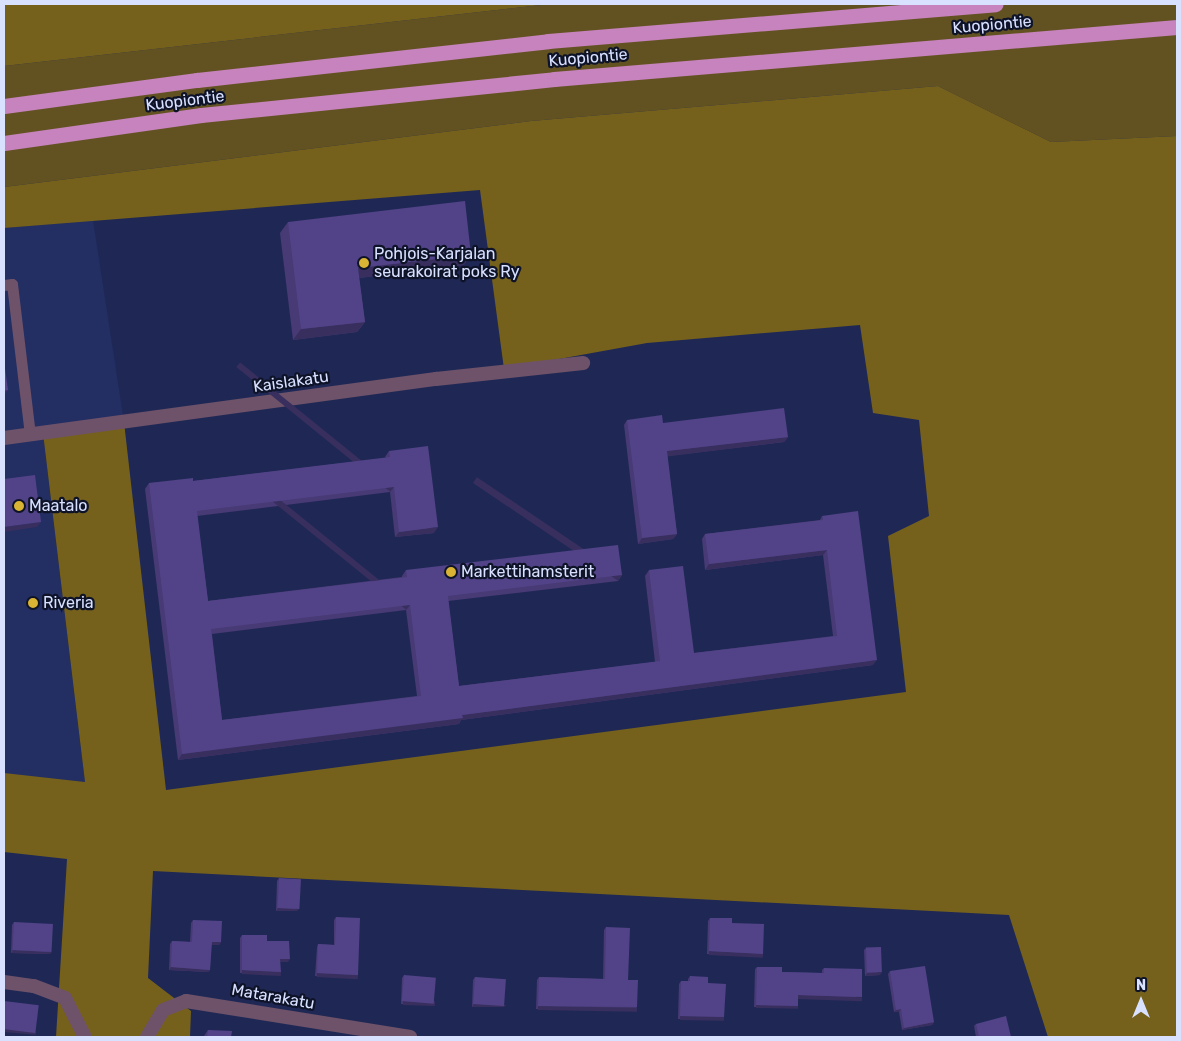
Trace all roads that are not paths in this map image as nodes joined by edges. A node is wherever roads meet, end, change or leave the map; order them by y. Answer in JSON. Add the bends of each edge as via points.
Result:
{"nodes":[{"id":1,"x":995,"y":4,"type":"edge"},
{"id":2,"x":1177,"y":27,"type":"edge"},
{"id":3,"x":4,"y":106,"type":"edge"},
{"id":4,"x":4,"y":143,"type":"edge"},
{"id":5,"x":4,"y":286,"type":"edge"},
{"id":6,"x":583,"y":363,"type":"dead end"},
{"id":7,"x":30,"y":434,"type":"junction"},
{"id":8,"x":4,"y":438,"type":"edge"},
{"id":9,"x":4,"y":982,"type":"edge"},
{"id":10,"x":327,"y":1031,"type":"edge"},
{"id":11,"x":85,"y":1037,"type":"edge"},
{"id":12,"x":147,"y":1037,"type":"edge"},
{"id":13,"x":410,"y":1037,"type":"edge"}],
"edges":[{"from":1,"to":3,"type":"highway","name":"Kuopiontie","via":[[548,41],[197,80]]},
{"from":2,"to":4,"type":"highway","name":"Kuopiontie","via":[[554,79],[201,115]]},
{"from":5,"to":7,"type":"lane","via":[[12,284]]},
{"from":6,"to":7,"type":"street","name":"Kaislakatu","via":[[436,379]]},
{"from":7,"to":8,"type":"street","name":"Kaislakatu"},
{"from":9,"to":11,"type":"street","via":[[34,986],[65,998]]},
{"from":10,"to":12,"type":"street","name":"Matarakatu","via":[[186,1002],[163,1010]]},
{"from":10,"to":13,"type":"street","name":"Matarakatu"}]}
